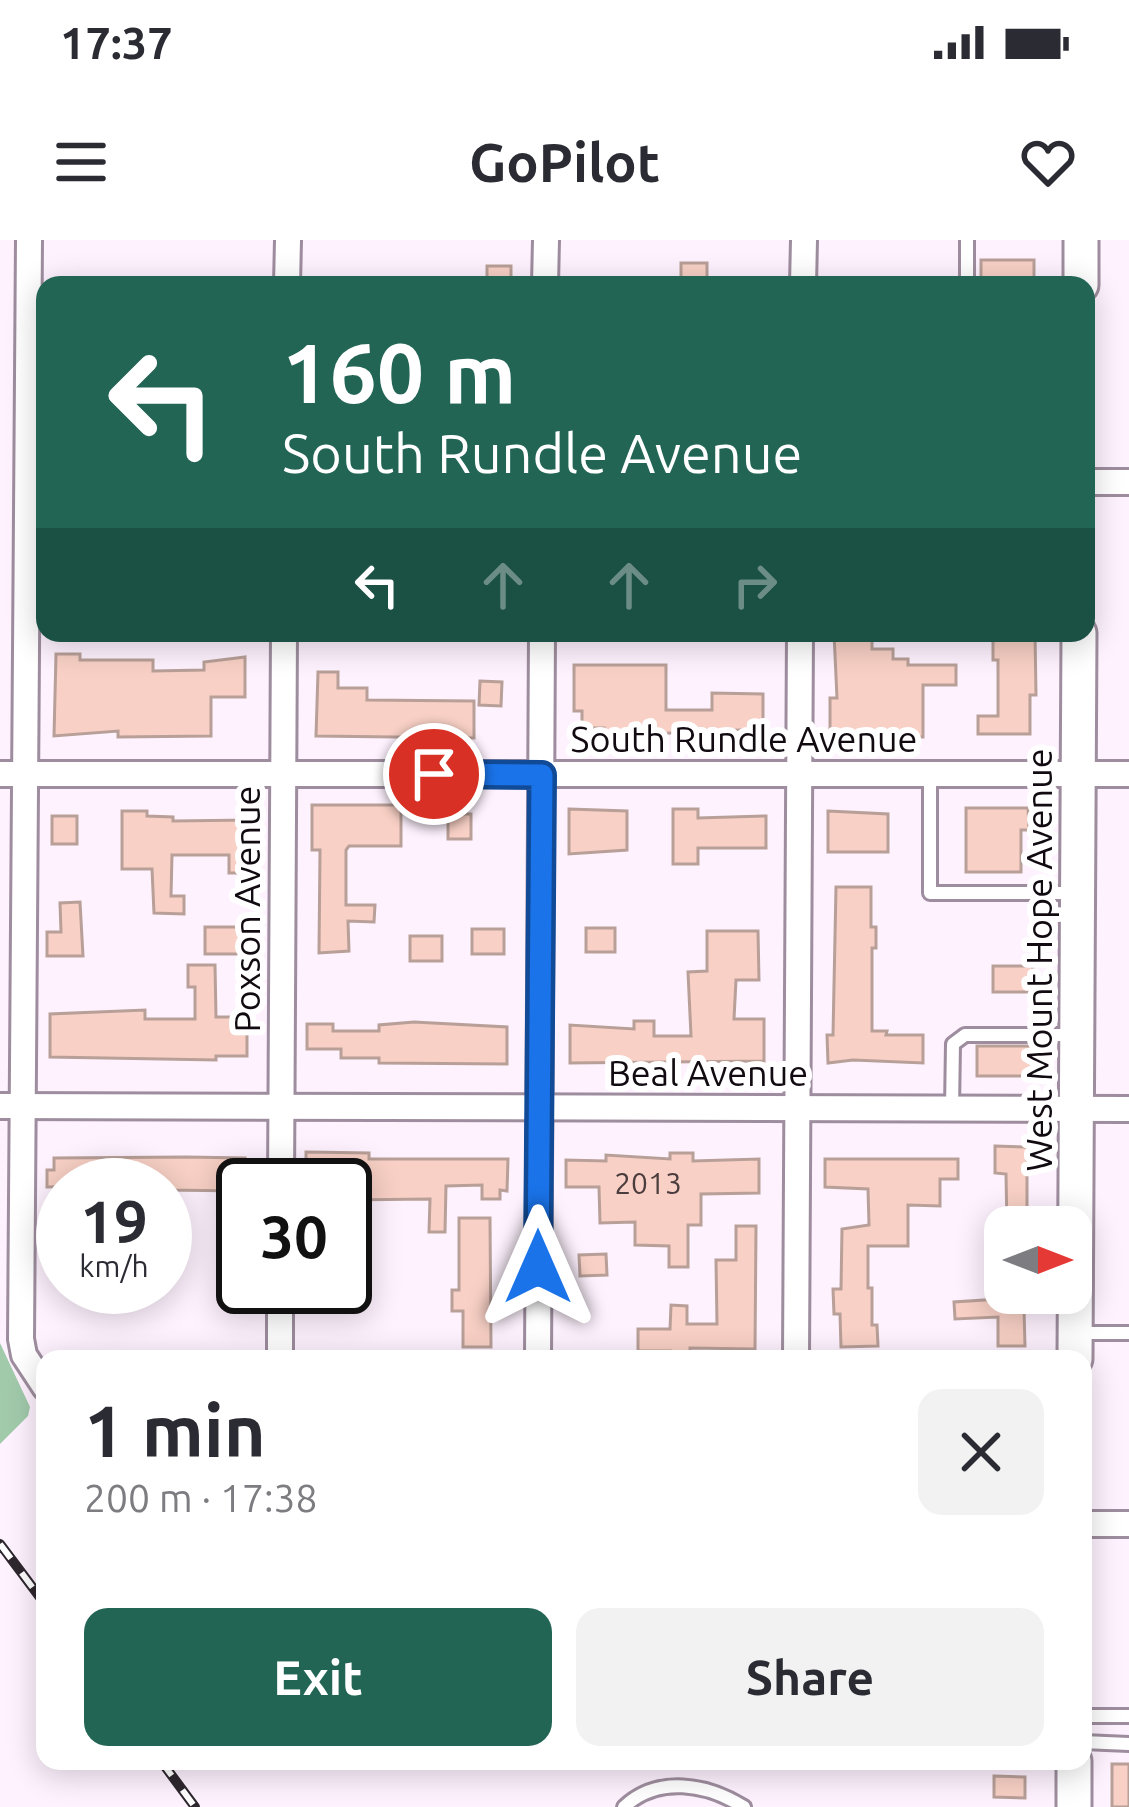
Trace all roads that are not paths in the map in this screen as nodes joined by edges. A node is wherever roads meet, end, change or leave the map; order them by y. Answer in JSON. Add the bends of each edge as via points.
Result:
{"nodes":[{"id":1,"x":29,"y":240,"type":"edge"},
{"id":2,"x":288,"y":240,"type":"edge"},
{"id":3,"x":545,"y":240,"type":"edge"},
{"id":4,"x":804,"y":240,"type":"edge"},
{"id":5,"x":967,"y":240,"type":"edge"},
{"id":6,"x":1081,"y":240,"type":"edge"},
{"id":7,"x":287,"y":276,"type":"edge"},
{"id":8,"x":545,"y":276,"type":"edge"},
{"id":9,"x":803,"y":276,"type":"edge"},
{"id":10,"x":967,"y":276,"type":"edge"},
{"id":11,"x":1081,"y":276,"type":"edge"},
{"id":12,"x":1095,"y":482,"type":"edge"},
{"id":13,"x":1129,"y":482,"type":"edge"},
{"id":14,"x":284,"y":642,"type":"edge"},
{"id":15,"x":542,"y":642,"type":"edge"},
{"id":16,"x":800,"y":642,"type":"edge"},
{"id":17,"x":1079,"y":642,"type":"edge"},
{"id":18,"x":930,"y":773,"type":"junction"},
{"id":19,"x":1078,"y":773,"type":"junction"},
{"id":20,"x":1129,"y":773,"type":"edge"},
{"id":21,"x":12,"y":774,"type":"edge"},
{"id":22,"x":283,"y":774,"type":"junction"},
{"id":23,"x":542,"y":775,"type":"junction"},
{"id":24,"x":799,"y":775,"type":"junction"},
{"id":25,"x":1077,"y":892,"type":"junction"},
{"id":26,"x":1076,"y":1035,"type":"junction"},
{"id":27,"x":11,"y":1106,"type":"edge"},
{"id":28,"x":281,"y":1106,"type":"junction"},
{"id":29,"x":797,"y":1107,"type":"junction"},
{"id":30,"x":540,"y":1108,"type":"junction"},
{"id":31,"x":952,"y":1108,"type":"junction"},
{"id":32,"x":1075,"y":1109,"type":"junction"},
{"id":33,"x":1129,"y":1109,"type":"edge"},
{"id":34,"x":281,"y":1158,"type":"edge"},
{"id":35,"x":280,"y":1314,"type":"edge"},
{"id":36,"x":1129,"y":1334,"type":"edge"},
{"id":37,"x":1075,"y":1346,"type":"edge"},
{"id":38,"x":280,"y":1350,"type":"edge"},
{"id":39,"x":538,"y":1350,"type":"edge"},
{"id":40,"x":796,"y":1350,"type":"edge"},
{"id":41,"x":36,"y":1373,"type":"edge"},
{"id":42,"x":1092,"y":1524,"type":"edge"},
{"id":43,"x":1129,"y":1524,"type":"edge"},
{"id":44,"x":1092,"y":1716,"type":"edge"},
{"id":45,"x":1129,"y":1716,"type":"edge"},
{"id":46,"x":1092,"y":1742,"type":"edge"},
{"id":47,"x":1129,"y":1744,"type":"edge"},
{"id":48,"x":1074,"y":1770,"type":"edge"},
{"id":49,"x":624,"y":1807,"type":"edge"},
{"id":50,"x":744,"y":1807,"type":"edge"},
{"id":51,"x":1073,"y":1807,"type":"edge"}],
"edges":[{"from":1,"to":21,"type":"street"},
{"from":2,"to":7,"type":"street"},
{"from":3,"to":8,"type":"street"},
{"from":4,"to":9,"type":"street"},
{"from":5,"to":10,"type":"lane"},
{"from":6,"to":11,"type":"street"},
{"from":12,"to":13,"type":"street"},
{"from":14,"to":22,"type":"street","name":"Poxson Avenue"},
{"from":15,"to":23,"type":"street"},
{"from":16,"to":24,"type":"street"},
{"from":17,"to":19,"type":"street","name":"West Mount Hope Avenue"},
{"from":18,"to":19,"type":"street","name":"South Rundle Avenue"},
{"from":18,"to":24,"type":"street","name":"South Rundle Avenue"},
{"from":18,"to":25,"type":"lane","via":[[930,892]]},
{"from":19,"to":20,"type":"street","name":"South Rundle Avenue"},
{"from":19,"to":25,"type":"street","name":"West Mount Hope Avenue"},
{"from":21,"to":22,"type":"street","name":"South Rundle Avenue"},
{"from":21,"to":27,"type":"street"},
{"from":22,"to":23,"type":"street","name":"South Rundle Avenue"},
{"from":22,"to":28,"type":"street","name":"Poxson Avenue"},
{"from":23,"to":24,"type":"street","name":"South Rundle Avenue"},
{"from":23,"to":30,"type":"street"},
{"from":24,"to":29,"type":"street"},
{"from":25,"to":26,"type":"street","name":"West Mount Hope Avenue"},
{"from":26,"to":31,"type":"lane","via":[[965,1035],[952,1044]]},
{"from":26,"to":32,"type":"street","name":"West Mount Hope Avenue"},
{"from":27,"to":28,"type":"street","name":"Beal Avenue"},
{"from":27,"to":41,"type":"street","via":[[21,1339]]},
{"from":28,"to":30,"type":"street","name":"Beal Avenue"},
{"from":28,"to":34,"type":"street","name":"Poxson Avenue"},
{"from":29,"to":30,"type":"street","name":"Beal Avenue"},
{"from":29,"to":31,"type":"street","name":"Beal Avenue"},
{"from":29,"to":40,"type":"street"},
{"from":30,"to":39,"type":"street"},
{"from":31,"to":32,"type":"street","name":"Beal Avenue"},
{"from":32,"to":33,"type":"street","name":"Beal Avenue"},
{"from":32,"to":37,"type":"street","name":"West Mount Hope Avenue"},
{"from":35,"to":38,"type":"street"},
{"from":36,"to":37,"type":"lane"},
{"from":42,"to":43,"type":"street"},
{"from":44,"to":45,"type":"lane"},
{"from":46,"to":47,"type":"lane"},
{"from":48,"to":51,"type":"street"},
{"from":49,"to":50,"type":"lane","via":[[638,1794],[683,1786],[717,1791]]}]}
